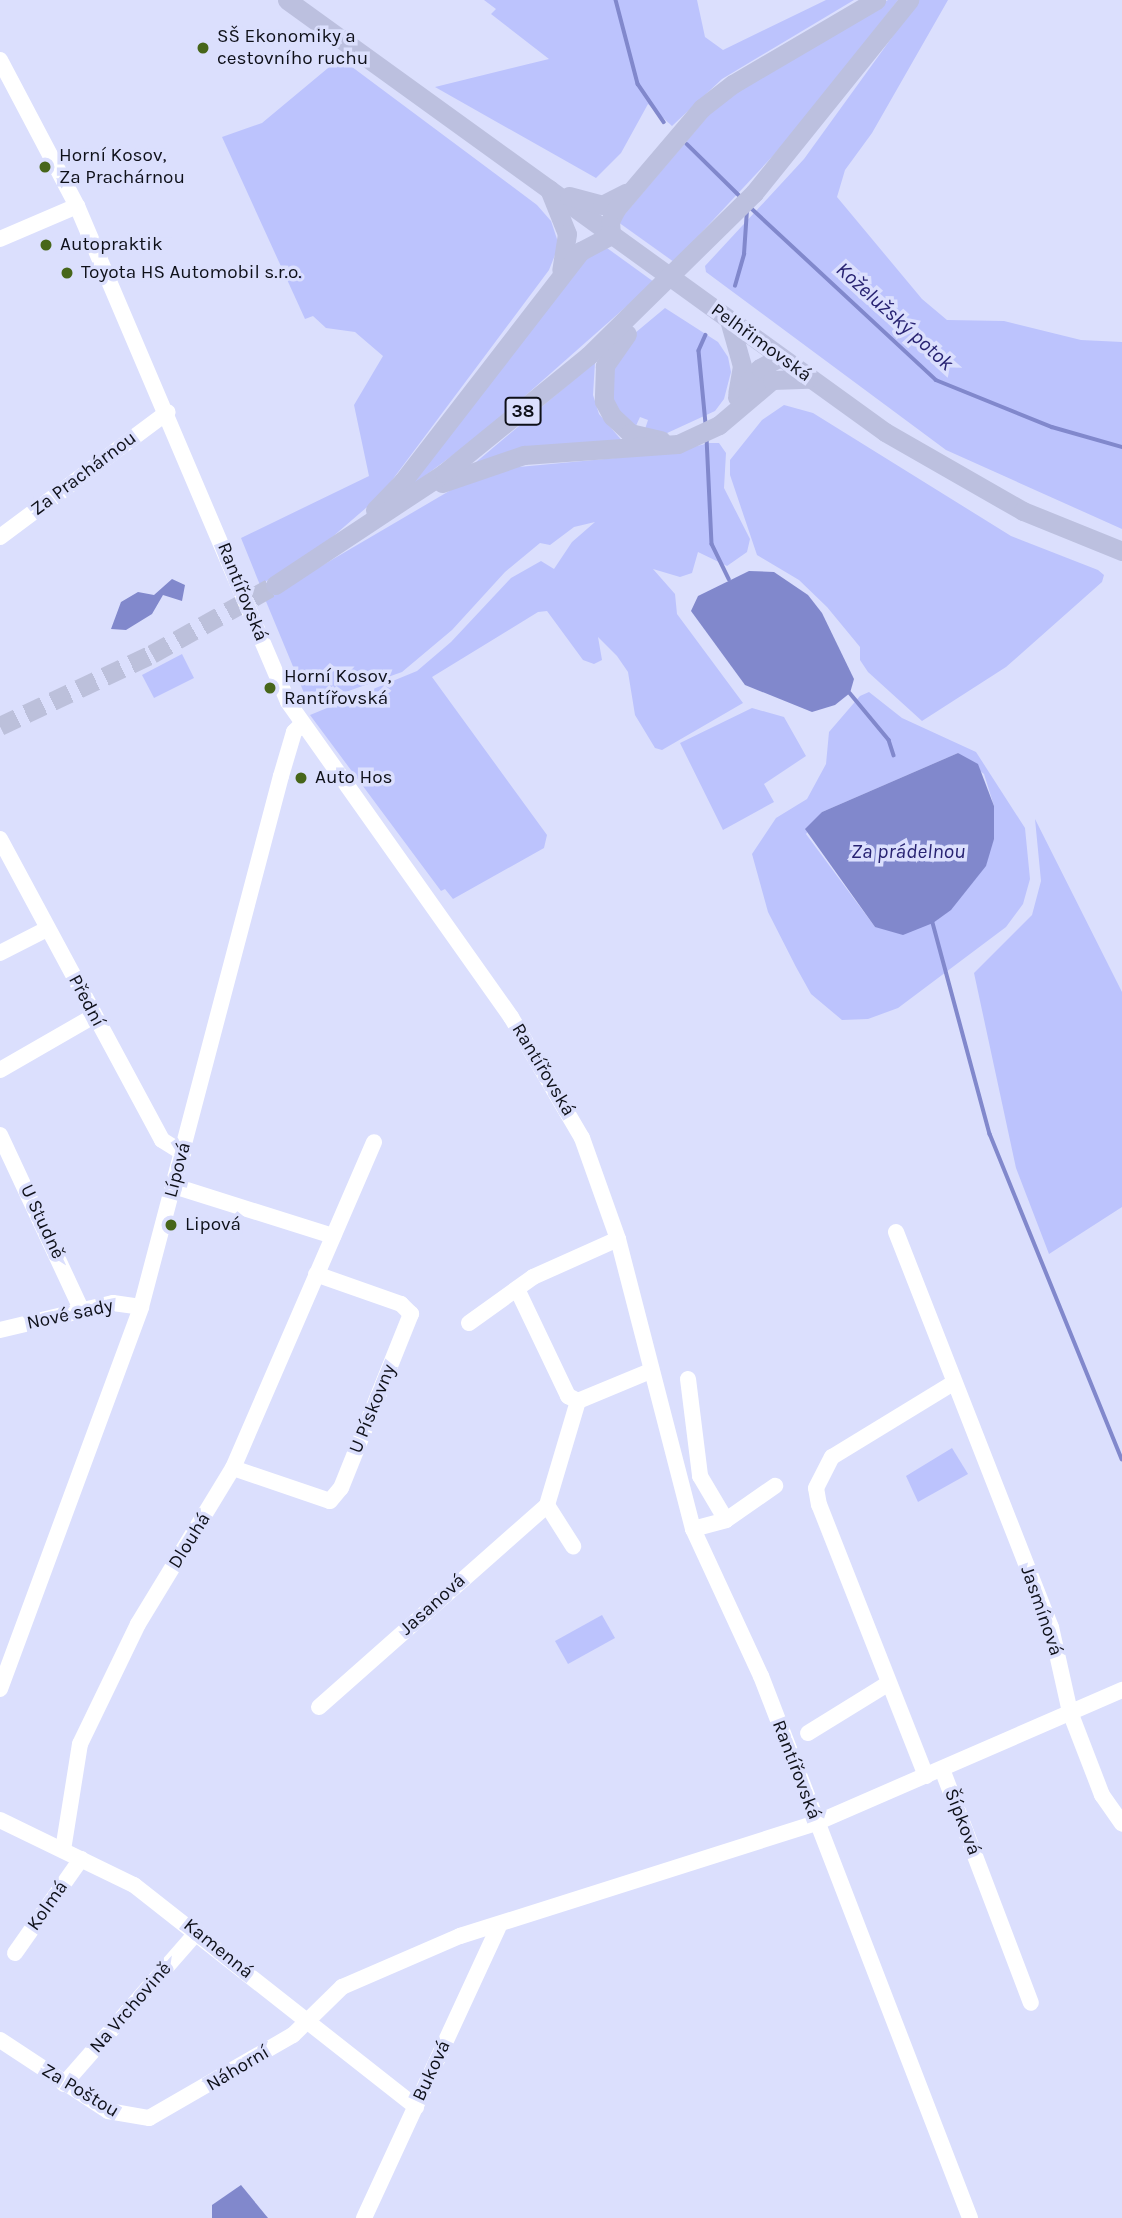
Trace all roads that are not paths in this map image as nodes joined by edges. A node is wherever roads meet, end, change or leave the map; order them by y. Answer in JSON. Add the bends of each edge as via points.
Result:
{"nodes":[{"id":1,"x":287,"y":0,"type":"edge"},
{"id":2,"x":876,"y":0,"type":"edge"},
{"id":3,"x":909,"y":0,"type":"edge"},
{"id":4,"x":0,"y":61,"type":"edge"},
{"id":5,"x":635,"y":185,"type":"junction"},
{"id":6,"x":549,"y":188,"type":"junction"},
{"id":7,"x":77,"y":206,"type":"junction"},
{"id":8,"x":611,"y":235,"type":"junction"},
{"id":9,"x":0,"y":239,"type":"edge"},
{"id":10,"x":556,"y":282,"type":"junction"},
{"id":11,"x":634,"y":320,"type":"junction"},
{"id":12,"x":729,"y":320,"type":"junction"},
{"id":13,"x":780,"y":357,"type":"junction"},
{"id":14,"x":811,"y":379,"type":"junction"},
{"id":15,"x":772,"y":380,"type":"junction"},
{"id":16,"x":736,"y":399,"type":"junction"},
{"id":17,"x":168,"y":412,"type":"junction"},
{"id":18,"x":712,"y":426,"type":"junction"},
{"id":19,"x":690,"y":436,"type":"junction"},
{"id":20,"x":409,"y":497,"type":"junction"},
{"id":21,"x":0,"y":537,"type":"edge"},
{"id":22,"x":1122,"y":551,"type":"edge"},
{"id":23,"x":324,"y":555,"type":"junction"},
{"id":24,"x":275,"y":585,"type":"tunnel mouth"},
{"id":25,"x":302,"y":724,"type":"junction"},
{"id":26,"x":0,"y":839,"type":"edge"},
{"id":27,"x":47,"y":929,"type":"junction"},
{"id":28,"x":0,"y":953,"type":"edge"},
{"id":29,"x":94,"y":1016,"type":"junction"},
{"id":30,"x":0,"y":1070,"type":"edge"},
{"id":31,"x":0,"y":1135,"type":"edge"},
{"id":32,"x":374,"y":1142,"type":"dead end"},
{"id":33,"x":183,"y":1153,"type":"junction"},
{"id":34,"x":174,"y":1186,"type":"junction"},
{"id":35,"x":896,"y":1232,"type":"dead end"},
{"id":36,"x":333,"y":1236,"type":"junction"},
{"id":37,"x":618,"y":1239,"type":"junction"},
{"id":38,"x":316,"y":1274,"type":"junction"},
{"id":39,"x":517,"y":1289,"type":"junction"},
{"id":40,"x":141,"y":1307,"type":"junction"},
{"id":41,"x":82,"y":1311,"type":"junction"},
{"id":42,"x":469,"y":1323,"type":"dead end"},
{"id":43,"x":0,"y":1331,"type":"edge"},
{"id":44,"x":650,"y":1371,"type":"junction"},
{"id":45,"x":688,"y":1379,"type":"dead end"},
{"id":46,"x":953,"y":1383,"type":"junction"},
{"id":47,"x":578,"y":1401,"type":"junction"},
{"id":48,"x":233,"y":1468,"type":"junction"},
{"id":49,"x":775,"y":1486,"type":"dead end"},
{"id":50,"x":547,"y":1505,"type":"junction"},
{"id":51,"x":726,"y":1520,"type":"junction"},
{"id":52,"x":693,"y":1529,"type":"junction"},
{"id":53,"x":573,"y":1545,"type":"dead end"},
{"id":54,"x":889,"y":1683,"type":"junction"},
{"id":55,"x":0,"y":1689,"type":"edge"},
{"id":56,"x":1122,"y":1690,"type":"edge"},
{"id":57,"x":319,"y":1707,"type":"dead end"},
{"id":58,"x":1070,"y":1712,"type":"junction"},
{"id":59,"x":808,"y":1733,"type":"dead end"},
{"id":60,"x":942,"y":1769,"type":"junction"},
{"id":61,"x":926,"y":1776,"type":"junction"},
{"id":62,"x":0,"y":1821,"type":"edge"},
{"id":63,"x":816,"y":1822,"type":"junction"},
{"id":64,"x":1122,"y":1824,"type":"edge"},
{"id":65,"x":63,"y":1850,"type":"junction"},
{"id":66,"x":81,"y":1859,"type":"junction"},
{"id":67,"x":500,"y":1924,"type":"junction"},
{"id":68,"x":197,"y":1932,"type":"junction"},
{"id":69,"x":15,"y":1953,"type":"dead end"},
{"id":70,"x":1031,"y":2003,"type":"dead end"},
{"id":71,"x":307,"y":2022,"type":"junction"},
{"id":72,"x":0,"y":2040,"type":"edge"},
{"id":73,"x":64,"y":2084,"type":"junction"},
{"id":74,"x":416,"y":2107,"type":"junction"},
{"id":75,"x":166,"y":2112,"type":"joint"},
{"id":76,"x":364,"y":2218,"type":"edge"},
{"id":77,"x":970,"y":2218,"type":"edge"}],
"edges":[{"from":1,"to":6,"type":"main road","name":"Pelhřimovská"},
{"from":2,"to":5,"type":"main road","via":[[720,93],[692,117]]},
{"from":3,"to":11,"type":"main road","number":"38","via":[[792,149]]},
{"from":4,"to":7,"type":"street","name":"Rantířovská"},
{"from":5,"to":6,"type":"main road","via":[[602,205]]},
{"from":5,"to":8,"type":"main road","via":[[612,215]]},
{"from":6,"to":8,"type":"main road","name":"Pelhřimovská"},
{"from":6,"to":10,"type":"main road","via":[[568,243]]},
{"from":7,"to":9,"type":"street"},
{"from":7,"to":17,"type":"street","name":"Rantířovská"},
{"from":8,"to":10,"type":"main road","via":[[587,246]]},
{"from":8,"to":12,"type":"main road","name":"Pelhřimovská"},
{"from":10,"to":23,"type":"main road","via":[[402,481]]},
{"from":11,"to":19,"type":"main road","via":[[605,366],[602,385],[607,409],[624,428],[644,439]]},
{"from":11,"to":20,"type":"main road","number":"38"},
{"from":12,"to":13,"type":"main road","name":"Pelhřimovská"},
{"from":12,"to":16,"type":"main road","via":[[742,366]]},
{"from":13,"to":14,"type":"main road","name":"Pelhřimovská"},
{"from":13,"to":15,"type":"main road"},
{"from":13,"to":16,"type":"main road","via":[[761,368]]},
{"from":14,"to":15,"type":"main road","via":[[790,376]]},
{"from":14,"to":22,"type":"main road","name":"Pelhřimovská","via":[[902,443],[1000,499]]},
{"from":15,"to":18,"type":"main road"},
{"from":16,"to":18,"type":"main road"},
{"from":17,"to":21,"type":"street","name":"Za Prachárnou"},
{"from":17,"to":25,"type":"street","name":"Rantířovská","via":[[277,680]]},
{"from":18,"to":19,"type":"main road"},
{"from":19,"to":20,"type":"main road","via":[[639,449],[524,455]]},
{"from":20,"to":23,"type":"main road","number":"38"},
{"from":23,"to":24,"type":"main road","number":"38"},
{"from":25,"to":33,"type":"street","name":"Lípová","via":[[294,732],[281,776]]},
{"from":25,"to":37,"type":"street","name":"Rantířovská","via":[[537,1056],[582,1138]]},
{"from":26,"to":27,"type":"street","name":"Přední"},
{"from":27,"to":28,"type":"street"},
{"from":27,"to":29,"type":"street","name":"Přední"},
{"from":29,"to":30,"type":"street"},
{"from":29,"to":33,"type":"street","name":"Přední","via":[[162,1140]]},
{"from":31,"to":41,"type":"street","name":"U Studně"},
{"from":32,"to":36,"type":"street","name":"Dlouhá"},
{"from":33,"to":34,"type":"street","name":"Lípová"},
{"from":34,"to":36,"type":"street"},
{"from":34,"to":40,"type":"street","name":"Lípová"},
{"from":35,"to":46,"type":"street","name":"Jasmínová"},
{"from":36,"to":38,"type":"street","name":"Dlouhá"},
{"from":37,"to":39,"type":"street","via":[[533,1277]]},
{"from":37,"to":44,"type":"street","name":"Rantířovská"},
{"from":38,"to":48,"type":"street","name":"Dlouhá"},
{"from":38,"to":48,"type":"street","name":"U Pískovny","via":[[401,1304],[411,1314],[341,1488],[330,1501]]},
{"from":39,"to":42,"type":"street"},
{"from":39,"to":47,"type":"street","via":[[568,1396]]},
{"from":40,"to":41,"type":"street","name":"Nové sady","via":[[113,1303]]},
{"from":40,"to":55,"type":"street","name":"Lípová"},
{"from":41,"to":43,"type":"street","name":"Nové sady"},
{"from":44,"to":47,"type":"street"},
{"from":44,"to":52,"type":"street","name":"Rantířovská"},
{"from":45,"to":51,"type":"street","via":[[700,1476]]},
{"from":46,"to":54,"type":"street","via":[[832,1457],[817,1481],[818,1506]]},
{"from":46,"to":58,"type":"street","name":"Jasmínová","via":[[1051,1627]]},
{"from":47,"to":50,"type":"street"},
{"from":48,"to":65,"type":"street","name":"Dlouhá","via":[[138,1624],[80,1744]]},
{"from":49,"to":51,"type":"street"},
{"from":50,"to":53,"type":"street"},
{"from":50,"to":57,"type":"street","name":"Jasanová"},
{"from":51,"to":52,"type":"street"},
{"from":52,"to":63,"type":"street","name":"Rantířovská","via":[[761,1676]]},
{"from":54,"to":59,"type":"street"},
{"from":54,"to":61,"type":"street"},
{"from":56,"to":58,"type":"street"},
{"from":58,"to":60,"type":"street"},
{"from":58,"to":64,"type":"street","name":"Jasmínová","via":[[1102,1795]]},
{"from":60,"to":61,"type":"street","name":"Šípková"},
{"from":60,"to":70,"type":"street","name":"Šípková"},
{"from":61,"to":63,"type":"street","name":"Šípková"},
{"from":62,"to":65,"type":"street","name":"Kamenná"},
{"from":63,"to":67,"type":"street","name":"Šípková"},
{"from":63,"to":77,"type":"street","name":"Rantířovská"},
{"from":65,"to":66,"type":"street","name":"Kamenná"},
{"from":66,"to":68,"type":"street","name":"Kamenná","via":[[134,1885]]},
{"from":66,"to":69,"type":"street","name":"Kolmá"},
{"from":67,"to":71,"type":"street","name":"Náhorní","via":[[460,1936],[342,1987]]},
{"from":67,"to":74,"type":"street","name":"Buková"},
{"from":68,"to":71,"type":"street","name":"Kamenná"},
{"from":68,"to":73,"type":"street","name":"Na Vrchovině"},
{"from":71,"to":74,"type":"street","name":"Kamenná"},
{"from":71,"to":75,"type":"street","name":"Náhorní"},
{"from":72,"to":73,"type":"street","name":"Za Poštou"},
{"from":73,"to":75,"type":"street","name":"Za Poštou","via":[[119,2116],[149,2118]]},
{"from":74,"to":76,"type":"street","name":"Buková"}]}
